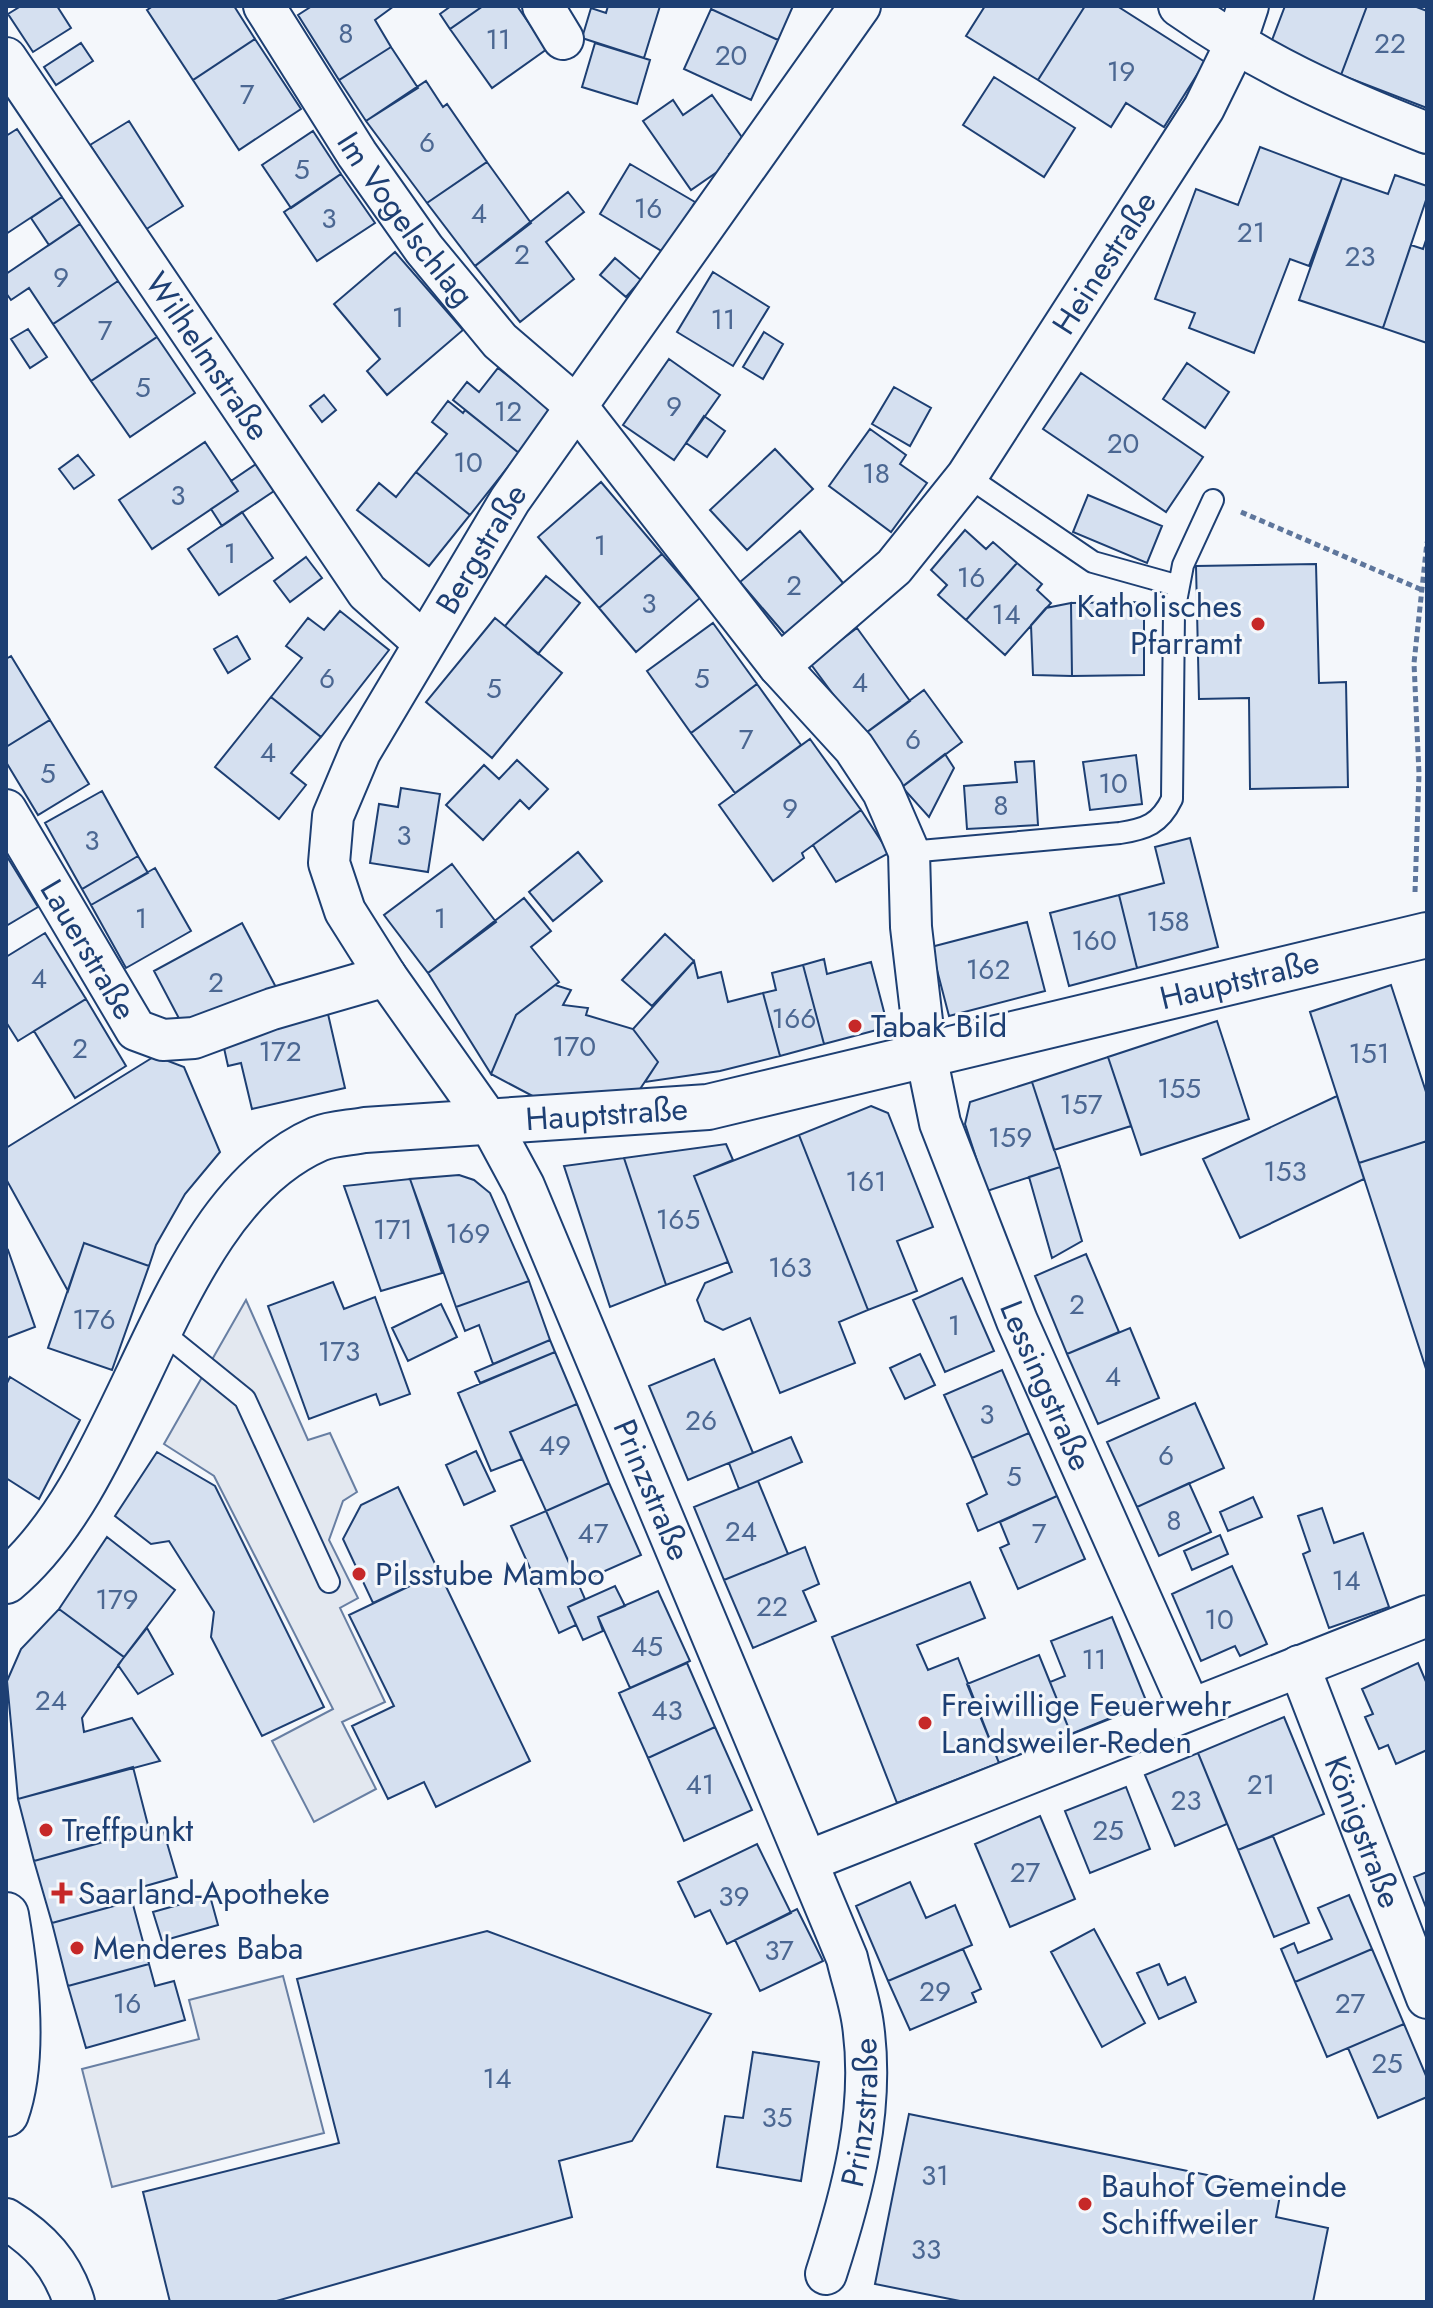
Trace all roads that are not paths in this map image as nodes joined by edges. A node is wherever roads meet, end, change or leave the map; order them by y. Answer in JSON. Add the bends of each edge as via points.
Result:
{"nodes":[{"id":1,"x":264,"y":6,"type":"edge"},
{"id":2,"x":860,"y":6,"type":"edge"},
{"id":3,"x":1179,"y":6,"type":"edge"},
{"id":4,"x":1248,"y":6,"type":"edge"},
{"id":5,"x":1235,"y":45,"type":"junction"},
{"id":6,"x":6,"y":58,"type":"edge"},
{"id":7,"x":1427,"y":133,"type":"edge"},
{"id":8,"x":578,"y":408,"type":"junction"},
{"id":9,"x":967,"y":476,"type":"junction"},
{"id":10,"x":1213,"y":500,"type":"road end"},
{"id":11,"x":1179,"y":586,"type":"junction"},
{"id":12,"x":422,"y":641,"type":"junction"},
{"id":13,"x":779,"y":666,"type":"junction"},
{"id":14,"x":6,"y":810,"type":"edge"},
{"id":15,"x":909,"y":852,"type":"junction"},
{"id":16,"x":1420,"y":936,"type":"edge"},
{"id":17,"x":386,"y":976,"type":"junction"},
{"id":18,"x":926,"y":1055,"type":"junction"},
{"id":19,"x":490,"y":1123,"type":"junction"},
{"id":20,"x":161,"y":1331,"type":"junction"},
{"id":21,"x":6,"y":1581,"type":"edge"},
{"id":22,"x":329,"y":1582,"type":"dead end"},
{"id":23,"x":1427,"y":1616,"type":"edge"},
{"id":24,"x":1299,"y":1666,"type":"junction"},
{"id":25,"x":1190,"y":1709,"type":"junction"},
{"id":26,"x":808,"y":1861,"type":"junction"},
{"id":27,"x":6,"y":1915,"type":"edge"},
{"id":28,"x":1427,"y":1998,"type":"edge"},
{"id":29,"x":6,"y":2114,"type":"edge"},
{"id":30,"x":6,"y":2219,"type":"edge"},
{"id":31,"x":826,"y":2274,"type":"dead end"},
{"id":32,"x":74,"y":2302,"type":"edge"}],
"edges":[{"from":1,"to":8,"type":"street","name":"Im Vogelschlag","via":[[424,249],[500,341]]},
{"from":2,"to":8,"type":"street","name":"Bergstraße"},
{"from":3,"to":5,"type":"street"},
{"from":4,"to":5,"type":"street","name":"Heinestraße"},
{"from":5,"to":7,"type":"street","via":[[1321,92]]},
{"from":5,"to":9,"type":"street","name":"Heinestraße","via":[[1204,108]]},
{"from":6,"to":12,"type":"street","name":"Wilhelmstraße","via":[[367,592]]},
{"from":8,"to":12,"type":"street","name":"Bergstraße","via":[[510,500]]},
{"from":8,"to":13,"type":"street"},
{"from":9,"to":11,"type":"lane","via":[[1093,562]]},
{"from":9,"to":13,"type":"street","name":"Heinestraße","via":[[894,567]]},
{"from":10,"to":11,"type":"lane","via":[[1183,565]]},
{"from":11,"to":15,"type":"lane","via":[[1172,657],[1172,799],[1164,815],[1147,829],[1120,833]]},
{"from":12,"to":17,"type":"street","name":"Bergstraße","via":[[360,752],[333,816],[329,863],[345,911]]},
{"from":13,"to":15,"type":"street","via":[[854,748],[883,792]]},
{"from":14,"to":17,"type":"street","name":"Lauerstraße","via":[[136,1030],[163,1040],[194,1038]]},
{"from":15,"to":18,"type":"street","via":[[911,927]]},
{"from":16,"to":18,"type":"street","name":"Hauptstraße"},
{"from":17,"to":19,"type":"street","name":"Bergstraße"},
{"from":18,"to":19,"type":"street","name":"Hauptstraße","via":[[708,1107]]},
{"from":18,"to":25,"type":"street","name":"Lessingstraße","via":[[940,1123],[1017,1321]]},
{"from":19,"to":20,"type":"street","name":"Hauptstraße","via":[[365,1130],[320,1138],[286,1157],[248,1189],[201,1254]]},
{"from":19,"to":26,"type":"street","name":"Prinzstraße","via":[[524,1186]]},
{"from":20,"to":21,"type":"street","name":"Hauptstraße","via":[[68,1512]]},
{"from":20,"to":22,"type":"lane","via":[[245,1399]]},
{"from":23,"to":24,"type":"street"},
{"from":24,"to":25,"type":"street"},
{"from":24,"to":28,"type":"street","name":"Königstraße"},
{"from":25,"to":26,"type":"street"},
{"from":26,"to":31,"type":"street","name":"Prinzstraße","via":[[847,1958],[863,2025],[866,2102],[851,2194]]},
{"from":27,"to":29,"type":"street","via":[[17,2021],[13,2095]]},
{"from":30,"to":32,"type":"street","via":[[54,2258]]}]}
